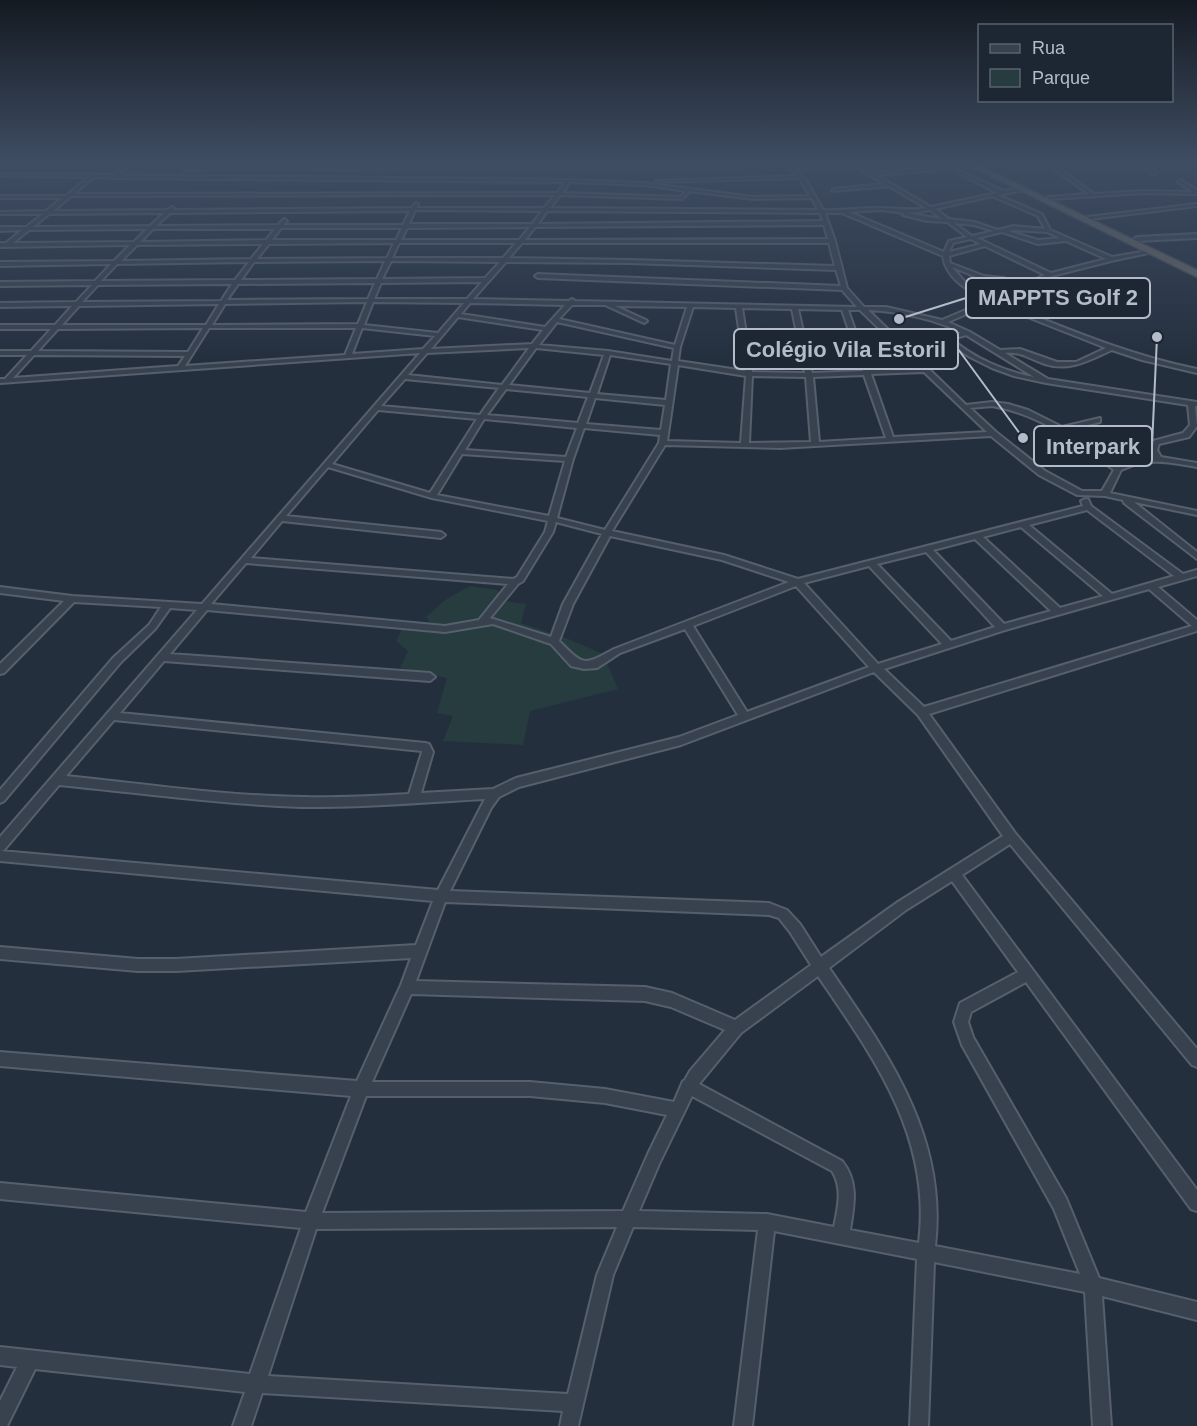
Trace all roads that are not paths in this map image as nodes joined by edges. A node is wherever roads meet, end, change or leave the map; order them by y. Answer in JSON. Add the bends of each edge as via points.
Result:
{"nodes":[{"id":1,"x":28,"y":229,"type":"edge"},
{"id":2,"x":149,"y":230,"type":"edge"},
{"id":3,"x":279,"y":230,"type":"edge"},
{"id":4,"x":404,"y":230,"type":"edge"},
{"id":5,"x":531,"y":230,"type":"edge"},
{"id":6,"x":828,"y":230,"type":"edge"},
{"id":7,"x":886,"y":230,"type":"edge"},
{"id":8,"x":960,"y":230,"type":"edge"},
{"id":9,"x":998,"y":230,"type":"junction"},
{"id":10,"x":1001,"y":230,"type":"edge"},
{"id":11,"x":1031,"y":230,"type":"edge"},
{"id":12,"x":1106,"y":230,"type":"edge"},
{"id":13,"x":1117,"y":230,"type":"edge"},
{"id":14,"x":1048,"y":231,"type":"joint"},
{"id":15,"x":969,"y":236,"type":"junction"},
{"id":16,"x":1197,"y":236,"type":"edge"},
{"id":17,"x":1067,"y":239,"type":"junction"},
{"id":18,"x":1137,"y":239,"type":"junction"},
{"id":19,"x":400,"y":241,"type":"junction"},
{"id":20,"x":521,"y":241,"type":"junction"},
{"id":21,"x":832,"y":241,"type":"junction"},
{"id":22,"x":270,"y":242,"type":"junction"},
{"id":23,"x":135,"y":244,"type":"junction"},
{"id":24,"x":985,"y":244,"type":"junction"},
{"id":25,"x":0,"y":245,"type":"edge"},
{"id":26,"x":8,"y":245,"type":"junction"},
{"id":27,"x":0,"y":251,"type":"edge"},
{"id":28,"x":1151,"y":251,"type":"junction"},
{"id":29,"x":946,"y":255,"type":"junction"},
{"id":30,"x":1111,"y":259,"type":"junction"},
{"id":31,"x":253,"y":260,"type":"junction"},
{"id":32,"x":391,"y":260,"type":"junction"},
{"id":33,"x":504,"y":260,"type":"junction"},
{"id":34,"x":116,"y":262,"type":"junction"},
{"id":35,"x":0,"y":264,"type":"edge"},
{"id":36,"x":949,"y":264,"type":"junction"},
{"id":37,"x":839,"y":268,"type":"junction"},
{"id":38,"x":1197,"y":268,"type":"edge"},
{"id":39,"x":1197,"y":274,"type":"edge"},
{"id":40,"x":1050,"y":275,"type":"junction"},
{"id":41,"x":538,"y":276,"type":"dead end"},
{"id":42,"x":379,"y":280,"type":"junction"},
{"id":43,"x":487,"y":280,"type":"junction"},
{"id":44,"x":237,"y":281,"type":"junction"},
{"id":45,"x":100,"y":282,"type":"junction"},
{"id":46,"x":0,"y":284,"type":"edge"},
{"id":47,"x":844,"y":288,"type":"junction"},
{"id":48,"x":1024,"y":288,"type":"junction"},
{"id":49,"x":372,"y":300,"type":"junction"},
{"id":50,"x":470,"y":301,"type":"junction"},
{"id":51,"x":572,"y":301,"type":"junction"},
{"id":52,"x":992,"y":301,"type":"junction"},
{"id":53,"x":224,"y":302,"type":"junction"},
{"id":54,"x":601,"y":302,"type":"junction"},
{"id":55,"x":80,"y":304,"type":"junction"},
{"id":56,"x":690,"y":304,"type":"junction"},
{"id":57,"x":0,"y":305,"type":"edge"},
{"id":58,"x":739,"y":306,"type":"junction"},
{"id":59,"x":795,"y":307,"type":"junction"},
{"id":60,"x":845,"y":309,"type":"junction"},
{"id":61,"x":864,"y":309,"type":"junction"},
{"id":62,"x":458,"y":315,"type":"junction"},
{"id":63,"x":556,"y":320,"type":"junction"},
{"id":64,"x":644,"y":321,"type":"dead end"},
{"id":65,"x":943,"y":321,"type":"junction"},
{"id":66,"x":58,"y":326,"type":"junction"},
{"id":67,"x":359,"y":326,"type":"junction"},
{"id":68,"x":0,"y":327,"type":"edge"},
{"id":69,"x":207,"y":327,"type":"junction"},
{"id":70,"x":547,"y":329,"type":"junction"},
{"id":71,"x":969,"y":333,"type":"junction"},
{"id":72,"x":438,"y":335,"type":"junction"},
{"id":73,"x":534,"y":346,"type":"junction"},
{"id":74,"x":677,"y":347,"type":"junction"},
{"id":75,"x":1111,"y":348,"type":"junction"},
{"id":76,"x":425,"y":351,"type":"junction"},
{"id":77,"x":35,"y":352,"type":"junction"},
{"id":78,"x":1001,"y":352,"type":"junction"},
{"id":79,"x":0,"y":353,"type":"edge"},
{"id":80,"x":608,"y":353,"type":"junction"},
{"id":81,"x":189,"y":354,"type":"junction"},
{"id":82,"x":348,"y":356,"type":"junction"},
{"id":83,"x":676,"y":364,"type":"junction"},
{"id":84,"x":180,"y":369,"type":"junction"},
{"id":85,"x":923,"y":370,"type":"junction"},
{"id":86,"x":1197,"y":371,"type":"edge"},
{"id":87,"x":867,"y":373,"type":"junction"},
{"id":88,"x":749,"y":374,"type":"junction"},
{"id":89,"x":809,"y":375,"type":"junction"},
{"id":90,"x":404,"y":377,"type":"junction"},
{"id":91,"x":4,"y":381,"type":"edge"},
{"id":92,"x":1047,"y":381,"type":"junction"},
{"id":93,"x":503,"y":387,"type":"junction"},
{"id":94,"x":591,"y":396,"type":"junction"},
{"id":95,"x":670,"y":403,"type":"junction"},
{"id":96,"x":1194,"y":403,"type":"edge"},
{"id":97,"x":964,"y":407,"type":"junction"},
{"id":98,"x":376,"y":408,"type":"junction"},
{"id":99,"x":481,"y":418,"type":"junction"},
{"id":100,"x":1097,"y":420,"type":"dead end"},
{"id":101,"x":581,"y":425,"type":"junction"},
{"id":102,"x":1060,"y":430,"type":"junction"},
{"id":103,"x":993,"y":434,"type":"junction"},
{"id":104,"x":664,"y":438,"type":"junction"},
{"id":105,"x":890,"y":440,"type":"junction"},
{"id":106,"x":815,"y":444,"type":"junction"},
{"id":107,"x":745,"y":446,"type":"junction"},
{"id":108,"x":461,"y":452,"type":"junction"},
{"id":109,"x":1157,"y":457,"type":"junction"},
{"id":110,"x":569,"y":459,"type":"junction"},
{"id":111,"x":327,"y":465,"type":"junction"},
{"id":112,"x":1197,"y":465,"type":"edge"},
{"id":113,"x":1118,"y":469,"type":"junction"},
{"id":114,"x":1080,"y":493,"type":"junction"},
{"id":115,"x":1105,"y":494,"type":"junction"},
{"id":116,"x":432,"y":496,"type":"junction"},
{"id":117,"x":1124,"y":499,"type":"junction"},
{"id":118,"x":1088,"y":507,"type":"junction"},
{"id":119,"x":1197,"y":513,"type":"edge"},
{"id":120,"x":280,"y":518,"type":"junction"},
{"id":121,"x":553,"y":519,"type":"junction"},
{"id":122,"x":1023,"y":524,"type":"junction"},
{"id":123,"x":606,"y":533,"type":"junction"},
{"id":124,"x":441,"y":535,"type":"dead end"},
{"id":125,"x":977,"y":536,"type":"junction"},
{"id":126,"x":927,"y":548,"type":"junction"},
{"id":127,"x":1197,"y":556,"type":"edge"},
{"id":128,"x":244,"y":560,"type":"junction"},
{"id":129,"x":871,"y":563,"type":"junction"},
{"id":130,"x":1197,"y":573,"type":"edge"},
{"id":131,"x":1181,"y":578,"type":"junction"},
{"id":132,"x":515,"y":582,"type":"junction"},
{"id":133,"x":798,"y":582,"type":"junction"},
{"id":134,"x":1151,"y":586,"type":"junction"},
{"id":135,"x":0,"y":590,"type":"edge"},
{"id":136,"x":1112,"y":598,"type":"junction"},
{"id":137,"x":72,"y":599,"type":"junction"},
{"id":138,"x":168,"y":604,"type":"junction"},
{"id":139,"x":206,"y":607,"type":"junction"},
{"id":140,"x":1059,"y":613,"type":"junction"},
{"id":141,"x":483,"y":621,"type":"junction"},
{"id":142,"x":688,"y":625,"type":"junction"},
{"id":143,"x":1197,"y":626,"type":"edge"},
{"id":144,"x":1002,"y":628,"type":"junction"},
{"id":145,"x":554,"y":642,"type":"junction"},
{"id":146,"x":949,"y":645,"type":"junction"},
{"id":147,"x":164,"y":657,"type":"junction"},
{"id":148,"x":876,"y":668,"type":"junction"},
{"id":149,"x":0,"y":670,"type":"edge"},
{"id":150,"x":430,"y":677,"type":"dead end"},
{"id":151,"x":922,"y":711,"type":"junction"},
{"id":152,"x":113,"y":716,"type":"junction"},
{"id":153,"x":745,"y":717,"type":"junction"},
{"id":154,"x":57,"y":780,"type":"junction"},
{"id":155,"x":495,"y":794,"type":"junction"},
{"id":156,"x":414,"y":796,"type":"junction"},
{"id":157,"x":0,"y":798,"type":"edge"},
{"id":158,"x":1011,"y":837,"type":"junction"},
{"id":159,"x":0,"y":846,"type":"edge"},
{"id":160,"x":0,"y":856,"type":"edge"},
{"id":161,"x":953,"y":873,"type":"junction"},
{"id":162,"x":441,"y":896,"type":"junction"},
{"id":163,"x":421,"y":951,"type":"junction"},
{"id":164,"x":0,"y":953,"type":"edge"},
{"id":165,"x":818,"y":967,"type":"junction"},
{"id":166,"x":1027,"y":974,"type":"junction"},
{"id":167,"x":407,"y":987,"type":"junction"},
{"id":168,"x":736,"y":1028,"type":"junction"},
{"id":169,"x":1196,"y":1058,"type":"edge"},
{"id":170,"x":0,"y":1059,"type":"edge"},
{"id":171,"x":688,"y":1086,"type":"junction"},
{"id":172,"x":361,"y":1089,"type":"junction"},
{"id":173,"x":677,"y":1110,"type":"junction"},
{"id":174,"x":0,"y":1191,"type":"edge"},
{"id":175,"x":1197,"y":1203,"type":"edge"},
{"id":176,"x":626,"y":1220,"type":"junction"},
{"id":177,"x":311,"y":1221,"type":"junction"},
{"id":178,"x":767,"y":1222,"type":"junction"},
{"id":179,"x":841,"y":1236,"type":"junction"},
{"id":180,"x":926,"y":1251,"type":"junction"},
{"id":181,"x":1093,"y":1285,"type":"junction"},
{"id":182,"x":1197,"y":1311,"type":"edge"},
{"id":183,"x":0,"y":1356,"type":"edge"},
{"id":184,"x":30,"y":1359,"type":"junction"},
{"id":185,"x":256,"y":1384,"type":"junction"},
{"id":186,"x":573,"y":1403,"type":"junction"},
{"id":187,"x":0,"y":1421,"type":"edge"},
{"id":188,"x":242,"y":1426,"type":"edge"},
{"id":189,"x":569,"y":1426,"type":"edge"},
{"id":190,"x":743,"y":1426,"type":"edge"},
{"id":191,"x":919,"y":1426,"type":"edge"},
{"id":192,"x":1102,"y":1426,"type":"edge"}],
"edges":[{"from":1,"to":26,"type":"street"},
{"from":2,"to":23,"type":"street"},
{"from":3,"to":22,"type":"street"},
{"from":4,"to":19,"type":"street"},
{"from":5,"to":20,"type":"street"},
{"from":6,"to":21,"type":"street"},
{"from":7,"to":29,"type":"street"},
{"from":8,"to":15,"type":"street"},
{"from":9,"to":10,"type":"street"},
{"from":9,"to":15,"type":"street"},
{"from":9,"to":17,"type":"street","via":[[1038,242]]},
{"from":11,"to":14,"type":"street"},
{"from":12,"to":28,"type":"highway"},
{"from":13,"to":18,"type":"highway"},
{"from":14,"to":17,"type":"street"},
{"from":15,"to":24,"type":"street"},
{"from":15,"to":29,"type":"street","via":[[951,242]]},
{"from":16,"to":18,"type":"street"},
{"from":17,"to":30,"type":"street"},
{"from":18,"to":38,"type":"highway"},
{"from":19,"to":20,"type":"street"},
{"from":19,"to":22,"type":"street"},
{"from":19,"to":32,"type":"street"},
{"from":20,"to":21,"type":"street"},
{"from":20,"to":33,"type":"street"},
{"from":21,"to":37,"type":"street"},
{"from":22,"to":23,"type":"street"},
{"from":22,"to":31,"type":"street"},
{"from":23,"to":26,"type":"street"},
{"from":23,"to":34,"type":"street"},
{"from":24,"to":29,"type":"street"},
{"from":24,"to":40,"type":"street"},
{"from":25,"to":26,"type":"street"},
{"from":26,"to":27,"type":"street"},
{"from":28,"to":30,"type":"street"},
{"from":28,"to":39,"type":"highway"},
{"from":29,"to":36,"type":"street"},
{"from":30,"to":40,"type":"street"},
{"from":31,"to":32,"type":"street"},
{"from":31,"to":34,"type":"street"},
{"from":31,"to":44,"type":"street"},
{"from":32,"to":33,"type":"street"},
{"from":32,"to":42,"type":"street"},
{"from":33,"to":37,"type":"street"},
{"from":33,"to":43,"type":"street"},
{"from":34,"to":35,"type":"street"},
{"from":34,"to":45,"type":"street"},
{"from":36,"to":48,"type":"street"},
{"from":36,"to":52,"type":"street","via":[[961,280]]},
{"from":37,"to":47,"type":"street"},
{"from":40,"to":48,"type":"street"},
{"from":41,"to":47,"type":"street"},
{"from":42,"to":43,"type":"street"},
{"from":42,"to":44,"type":"street"},
{"from":42,"to":49,"type":"street"},
{"from":43,"to":50,"type":"street"},
{"from":44,"to":45,"type":"street"},
{"from":44,"to":53,"type":"street"},
{"from":45,"to":46,"type":"street"},
{"from":45,"to":55,"type":"street"},
{"from":47,"to":61,"type":"street"},
{"from":48,"to":52,"type":"street"},
{"from":49,"to":50,"type":"street"},
{"from":49,"to":53,"type":"street"},
{"from":49,"to":67,"type":"street"},
{"from":50,"to":51,"type":"street"},
{"from":50,"to":62,"type":"street"},
{"from":51,"to":54,"type":"street"},
{"from":51,"to":63,"type":"street"},
{"from":52,"to":65,"type":"street"},
{"from":52,"to":75,"type":"street"},
{"from":53,"to":55,"type":"street"},
{"from":53,"to":69,"type":"street"},
{"from":54,"to":56,"type":"street"},
{"from":54,"to":64,"type":"street"},
{"from":55,"to":57,"type":"street"},
{"from":55,"to":66,"type":"street"},
{"from":56,"to":58,"type":"street"},
{"from":56,"to":74,"type":"street"},
{"from":58,"to":59,"type":"street"},
{"from":58,"to":88,"type":"street"},
{"from":59,"to":60,"type":"street"},
{"from":59,"to":89,"type":"street"},
{"from":60,"to":61,"type":"street"},
{"from":60,"to":87,"type":"street"},
{"from":61,"to":65,"type":"street","via":[[898,310]]},
{"from":61,"to":85,"type":"street"},
{"from":62,"to":70,"type":"street"},
{"from":62,"to":72,"type":"street"},
{"from":63,"to":70,"type":"street"},
{"from":63,"to":74,"type":"street"},
{"from":65,"to":71,"type":"street"},
{"from":66,"to":68,"type":"street"},
{"from":66,"to":69,"type":"street"},
{"from":66,"to":77,"type":"street"},
{"from":67,"to":69,"type":"street"},
{"from":67,"to":72,"type":"street"},
{"from":67,"to":82,"type":"street"},
{"from":69,"to":81,"type":"street"},
{"from":70,"to":73,"type":"street"},
{"from":71,"to":78,"type":"street"},
{"from":71,"to":92,"type":"street","via":[[948,338],[994,368],[1013,376]]},
{"from":72,"to":76,"type":"street"},
{"from":73,"to":76,"type":"street"},
{"from":73,"to":80,"type":"street"},
{"from":73,"to":93,"type":"street"},
{"from":74,"to":83,"type":"street"},
{"from":75,"to":78,"type":"street","via":[[1068,365],[1044,362],[1021,349]]},
{"from":75,"to":86,"type":"street"},
{"from":76,"to":82,"type":"street"},
{"from":76,"to":90,"type":"street"},
{"from":77,"to":79,"type":"street"},
{"from":77,"to":81,"type":"street"},
{"from":77,"to":91,"type":"street"},
{"from":78,"to":92,"type":"street"},
{"from":80,"to":83,"type":"street"},
{"from":80,"to":94,"type":"street"},
{"from":81,"to":84,"type":"street"},
{"from":82,"to":84,"type":"street"},
{"from":83,"to":88,"type":"street"},
{"from":83,"to":95,"type":"street"},
{"from":84,"to":91,"type":"street"},
{"from":85,"to":87,"type":"street"},
{"from":85,"to":97,"type":"street"},
{"from":87,"to":89,"type":"street"},
{"from":87,"to":105,"type":"street"},
{"from":88,"to":89,"type":"street"},
{"from":88,"to":107,"type":"street"},
{"from":89,"to":106,"type":"street"},
{"from":90,"to":93,"type":"street"},
{"from":90,"to":98,"type":"street"},
{"from":92,"to":96,"type":"street"},
{"from":93,"to":94,"type":"street"},
{"from":93,"to":99,"type":"street"},
{"from":94,"to":95,"type":"street"},
{"from":94,"to":101,"type":"street"},
{"from":95,"to":104,"type":"street"},
{"from":96,"to":109,"type":"street","via":[[1194,425],[1186,435],[1155,443]]},
{"from":97,"to":102,"type":"street","via":[[1000,406]]},
{"from":97,"to":103,"type":"street"},
{"from":98,"to":99,"type":"street"},
{"from":98,"to":111,"type":"street"},
{"from":99,"to":101,"type":"street"},
{"from":99,"to":108,"type":"street"},
{"from":100,"to":102,"type":"street"},
{"from":101,"to":104,"type":"street"},
{"from":101,"to":110,"type":"street"},
{"from":102,"to":113,"type":"street"},
{"from":103,"to":105,"type":"street"},
{"from":103,"to":114,"type":"street","via":[[1042,474]]},
{"from":104,"to":107,"type":"street"},
{"from":104,"to":123,"type":"street"},
{"from":105,"to":106,"type":"street"},
{"from":106,"to":107,"type":"street"},
{"from":108,"to":110,"type":"street"},
{"from":108,"to":116,"type":"street"},
{"from":109,"to":112,"type":"street"},
{"from":109,"to":113,"type":"street","via":[[1136,459]]},
{"from":110,"to":121,"type":"street"},
{"from":111,"to":116,"type":"street"},
{"from":111,"to":120,"type":"street"},
{"from":113,"to":115,"type":"street"},
{"from":114,"to":115,"type":"street"},
{"from":114,"to":118,"type":"street"},
{"from":115,"to":117,"type":"street"},
{"from":116,"to":121,"type":"street"},
{"from":117,"to":119,"type":"street"},
{"from":117,"to":127,"type":"street"},
{"from":118,"to":122,"type":"street"},
{"from":118,"to":131,"type":"street"},
{"from":120,"to":124,"type":"street"},
{"from":120,"to":128,"type":"street"},
{"from":121,"to":123,"type":"street"},
{"from":121,"to":132,"type":"street","via":[[526,570]]},
{"from":122,"to":125,"type":"street"},
{"from":122,"to":136,"type":"street"},
{"from":123,"to":133,"type":"street","via":[[724,558]]},
{"from":123,"to":145,"type":"street","via":[[568,604]]},
{"from":125,"to":126,"type":"street"},
{"from":125,"to":140,"type":"street"},
{"from":126,"to":129,"type":"street"},
{"from":126,"to":144,"type":"street"},
{"from":128,"to":132,"type":"street"},
{"from":128,"to":139,"type":"street"},
{"from":129,"to":133,"type":"street"},
{"from":129,"to":146,"type":"street"},
{"from":130,"to":131,"type":"street"},
{"from":131,"to":134,"type":"street"},
{"from":132,"to":141,"type":"street"},
{"from":133,"to":142,"type":"street"},
{"from":133,"to":148,"type":"street"},
{"from":134,"to":136,"type":"street"},
{"from":134,"to":143,"type":"street"},
{"from":135,"to":137,"type":"street"},
{"from":136,"to":140,"type":"street"},
{"from":137,"to":138,"type":"street"},
{"from":137,"to":149,"type":"street"},
{"from":138,"to":139,"type":"street"},
{"from":138,"to":157,"type":"street"},
{"from":139,"to":141,"type":"street","via":[[445,629]]},
{"from":139,"to":147,"type":"street"},
{"from":140,"to":144,"type":"street"},
{"from":141,"to":145,"type":"street"},
{"from":142,"to":145,"type":"street","via":[[617,651],[593,665],[575,663]]},
{"from":142,"to":153,"type":"street"},
{"from":143,"to":151,"type":"street"},
{"from":144,"to":146,"type":"street"},
{"from":146,"to":148,"type":"street"},
{"from":147,"to":150,"type":"street"},
{"from":147,"to":152,"type":"street"},
{"from":148,"to":151,"type":"street"},
{"from":148,"to":153,"type":"street"},
{"from":151,"to":158,"type":"street"},
{"from":152,"to":154,"type":"street"},
{"from":152,"to":156,"type":"street","via":[[425,747],[428,752]]},
{"from":153,"to":155,"type":"street","via":[[670,744],[516,783]]},
{"from":154,"to":156,"type":"street","via":[[247,799],[356,802]]},
{"from":154,"to":159,"type":"street"},
{"from":155,"to":156,"type":"street"},
{"from":155,"to":162,"type":"street"},
{"from":158,"to":161,"type":"street"},
{"from":158,"to":169,"type":"street"},
{"from":160,"to":162,"type":"street"},
{"from":161,"to":165,"type":"street"},
{"from":161,"to":166,"type":"street"},
{"from":162,"to":163,"type":"street"},
{"from":162,"to":165,"type":"street","via":[[769,909],[783,914],[795,928]]},
{"from":163,"to":164,"type":"street","via":[[176,965]]},
{"from":163,"to":167,"type":"street"},
{"from":165,"to":168,"type":"street"},
{"from":165,"to":180,"type":"street","via":[[888,1071],[912,1124],[927,1187],[930,1228]]},
{"from":166,"to":175,"type":"street"},
{"from":166,"to":181,"type":"street","via":[[965,1008],[961,1022],[967,1040],[1060,1204]]},
{"from":167,"to":168,"type":"street","via":[[645,994],[672,1000]]},
{"from":167,"to":172,"type":"street"},
{"from":168,"to":171,"type":"street"},
{"from":170,"to":172,"type":"street"},
{"from":171,"to":173,"type":"street"},
{"from":171,"to":179,"type":"street","via":[[837,1166],[846,1175],[847,1187]]},
{"from":172,"to":173,"type":"street","via":[[530,1089],[605,1096]]},
{"from":172,"to":177,"type":"street"},
{"from":173,"to":176,"type":"street"},
{"from":174,"to":177,"type":"street"},
{"from":176,"to":177,"type":"street"},
{"from":176,"to":178,"type":"street"},
{"from":176,"to":186,"type":"street","via":[[604,1275]]},
{"from":177,"to":185,"type":"street"},
{"from":178,"to":179,"type":"street"},
{"from":178,"to":190,"type":"street"},
{"from":179,"to":180,"type":"street"},
{"from":180,"to":181,"type":"street"},
{"from":180,"to":191,"type":"street"},
{"from":181,"to":182,"type":"street"},
{"from":181,"to":192,"type":"street"},
{"from":183,"to":184,"type":"street"},
{"from":184,"to":185,"type":"street"},
{"from":184,"to":187,"type":"street"},
{"from":185,"to":186,"type":"street"},
{"from":185,"to":188,"type":"street"},
{"from":186,"to":189,"type":"street"}]}
